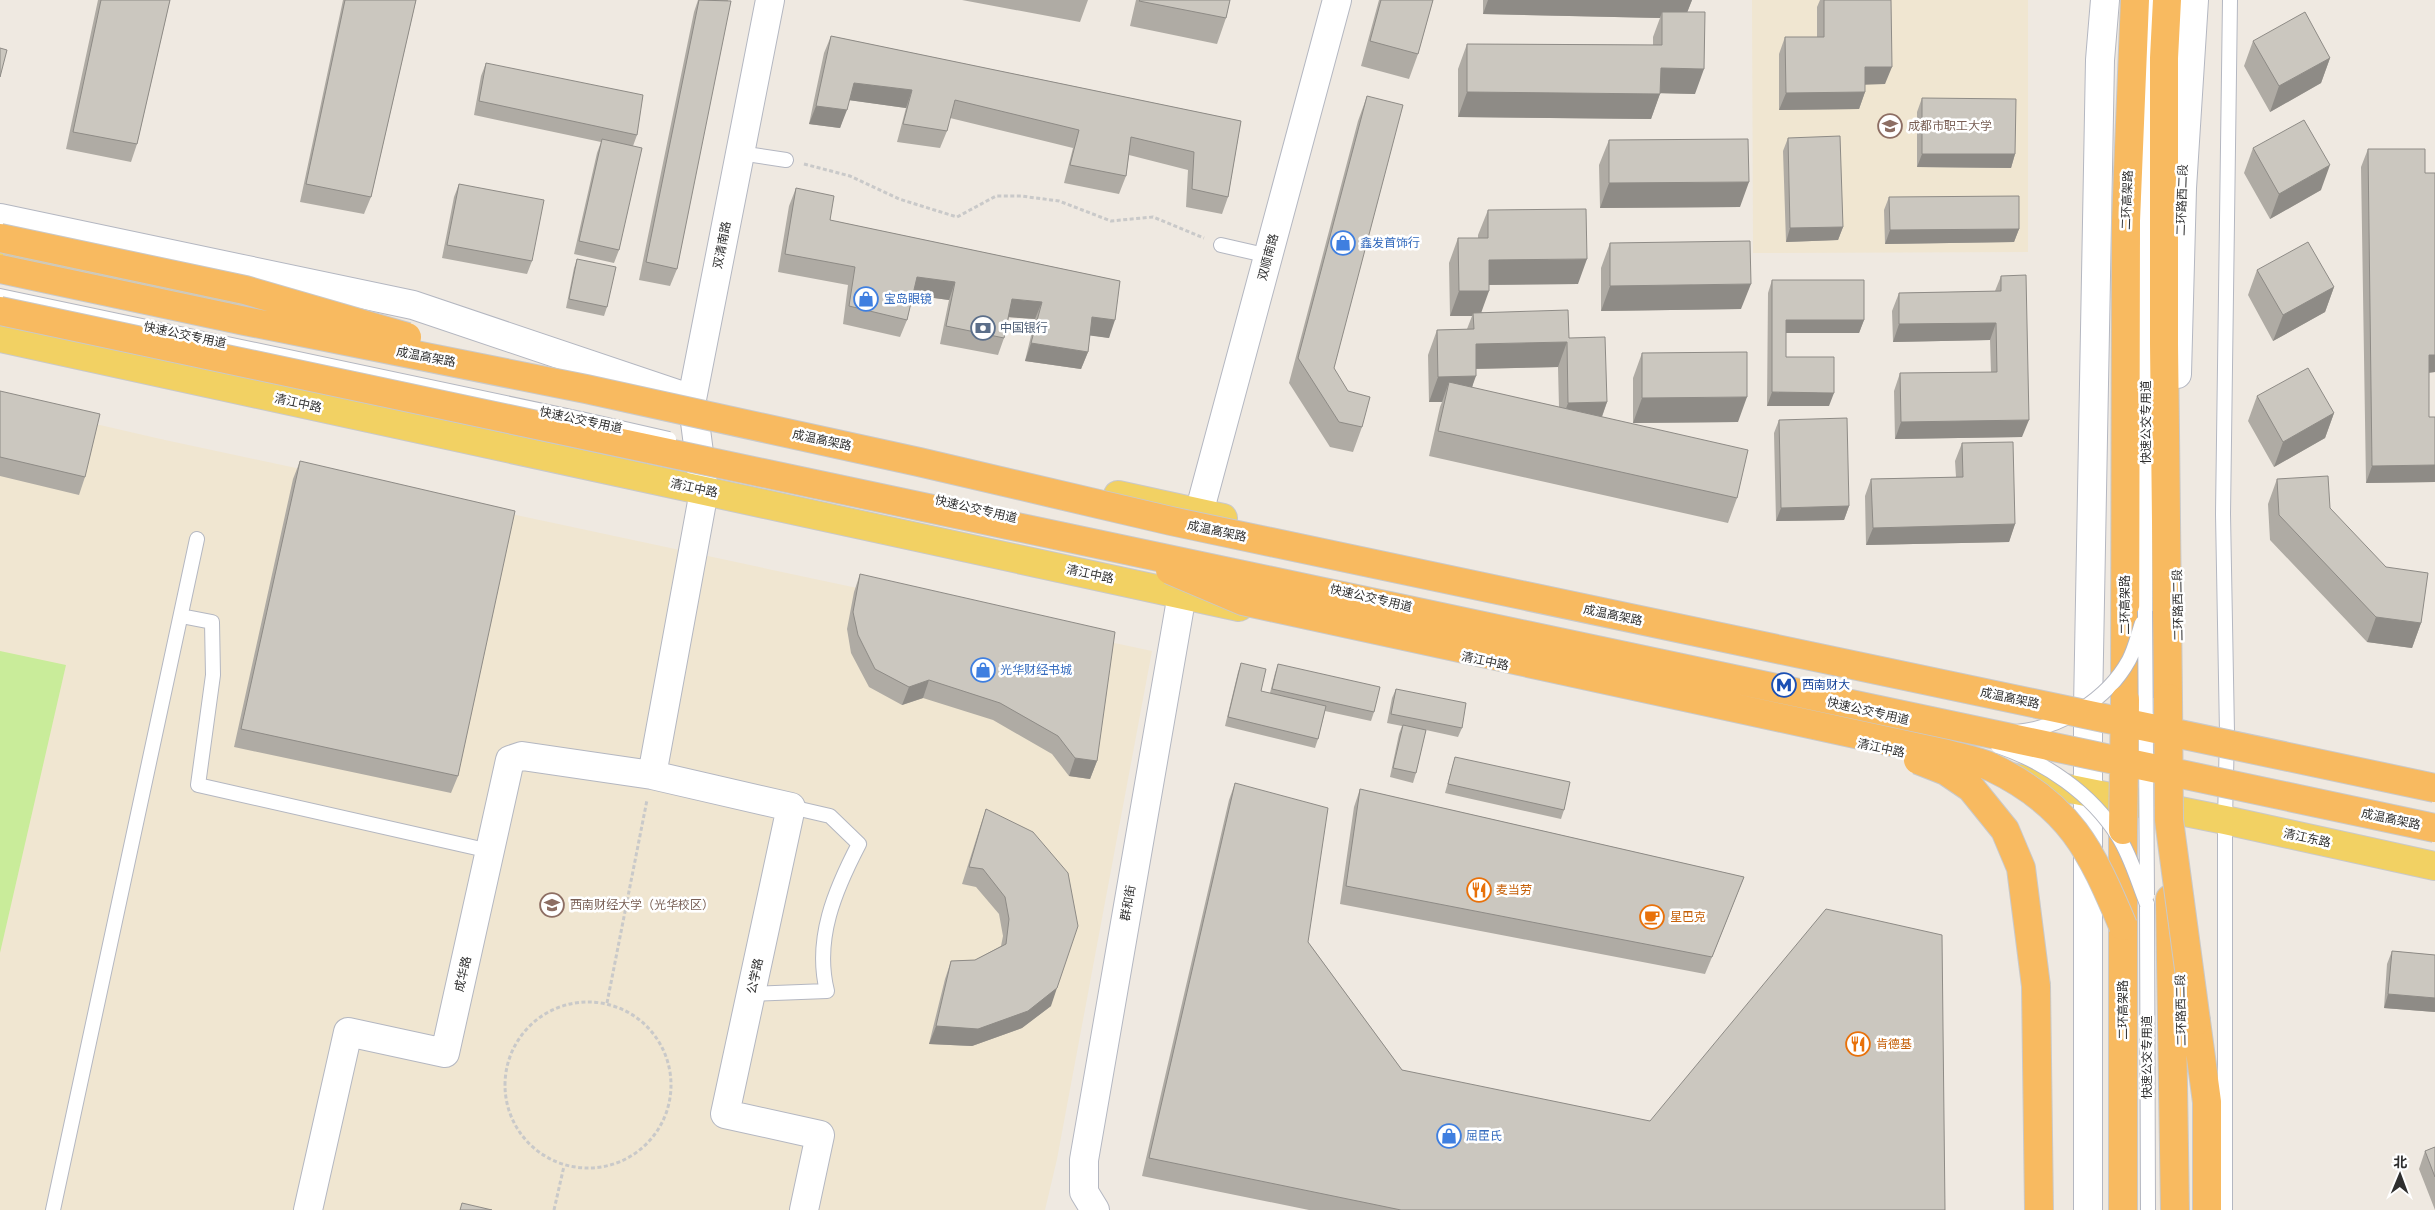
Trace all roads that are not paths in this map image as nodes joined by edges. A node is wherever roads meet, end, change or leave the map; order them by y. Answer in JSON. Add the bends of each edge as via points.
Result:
{"nodes":[{"id":1,"x":770,"y":0,"type":"edge"},
{"id":2,"x":1337,"y":0,"type":"edge"},
{"id":3,"x":2104,"y":0,"type":"edge"},
{"id":4,"x":2135,"y":0,"type":"edge"},
{"id":5,"x":2151,"y":0,"type":"edge"},
{"id":6,"x":2167,"y":0,"type":"edge"},
{"id":7,"x":2194,"y":0,"type":"edge"},
{"id":8,"x":2230,"y":0,"type":"edge"},
{"id":9,"x":740,"y":153,"type":"junction"},
{"id":10,"x":786,"y":160,"type":"road end"},
{"id":11,"x":0,"y":218,"type":"edge"},
{"id":12,"x":0,"y":238,"type":"edge"},
{"id":13,"x":1221,"y":245,"type":"road end"},
{"id":14,"x":0,"y":254,"type":"edge"},
{"id":15,"x":1268,"y":256,"type":"junction"},
{"id":16,"x":0,"y":270,"type":"edge"},
{"id":17,"x":0,"y":296,"type":"edge"},
{"id":18,"x":0,"y":312,"type":"edge"},
{"id":19,"x":0,"y":338,"type":"edge"},
{"id":20,"x":586,"y":389,"type":"junction"},
{"id":21,"x":692,"y":399,"type":"junction"},
{"id":22,"x":704,"y":491,"type":"junction"},
{"id":23,"x":1199,"y":513,"type":"junction"},
{"id":24,"x":196,"y":539,"type":"dead end"},
{"id":25,"x":1116,"y":546,"type":"junction"},
{"id":26,"x":1182,"y":594,"type":"junction"},
{"id":27,"x":2145,"y":611,"type":"junction"},
{"id":28,"x":181,"y":616,"type":"junction"},
{"id":29,"x":2088,"y":708,"type":"junction"},
{"id":30,"x":2180,"y":724,"type":"junction"},
{"id":31,"x":1950,"y":729,"type":"junction"},
{"id":32,"x":2227,"y":733,"type":"junction"},
{"id":33,"x":1852,"y":734,"type":"junction"},
{"id":34,"x":652,"y":775,"type":"junction"},
{"id":35,"x":2435,"y":775,"type":"edge"},
{"id":36,"x":2435,"y":788,"type":"edge"},
{"id":37,"x":2088,"y":794,"type":"junction"},
{"id":38,"x":791,"y":807,"type":"junction"},
{"id":39,"x":2174,"y":816,"type":"junction"},
{"id":40,"x":2224,"y":820,"type":"junction"},
{"id":41,"x":2435,"y":828,"type":"edge"},
{"id":42,"x":490,"y":851,"type":"junction"},
{"id":43,"x":2435,"y":866,"type":"edge"},
{"id":44,"x":2147,"y":904,"type":"junction"},
{"id":45,"x":2123,"y":926,"type":"junction"},
{"id":46,"x":751,"y":994,"type":"junction"},
{"id":47,"x":53,"y":1210,"type":"edge"},
{"id":48,"x":308,"y":1210,"type":"edge"},
{"id":49,"x":804,"y":1210,"type":"edge"},
{"id":50,"x":1095,"y":1210,"type":"edge"},
{"id":51,"x":2039,"y":1210,"type":"edge"},
{"id":52,"x":2088,"y":1210,"type":"edge"},
{"id":53,"x":2123,"y":1210,"type":"edge"},
{"id":54,"x":2148,"y":1210,"type":"edge"},
{"id":55,"x":2175,"y":1210,"type":"edge"},
{"id":56,"x":2184,"y":1210,"type":"edge"},
{"id":57,"x":2206,"y":1210,"type":"edge"},
{"id":58,"x":2225,"y":1210,"type":"edge"}],
"edges":[{"from":1,"to":9,"type":"street","name":"双清南路"},
{"from":2,"to":15,"type":"street","name":"双顺南路"},
{"from":3,"to":29,"type":"street"},
{"from":4,"to":45,"type":"highway","name":"二环高架路","bridge":true,"via":[[2126,221]]},
{"from":5,"to":27,"type":"lane","name":"快速公交专用道"},
{"from":6,"to":39,"type":"highway","bridge":true,"via":[[2164,344]]},
{"from":7,"to":30,"type":"street","name":"二环路西二段","via":[[2182,188],[2175,447]]},
{"from":8,"to":32,"type":"lane","via":[[2223,514]]},
{"from":9,"to":10,"type":"lane"},
{"from":9,"to":21,"type":"street","name":"双清南路"},
{"from":11,"to":21,"type":"street","via":[[413,304]]},
{"from":12,"to":20,"type":"highway","bridge":true,"via":[[246,290]]},
{"from":13,"to":15,"type":"lane"},
{"from":14,"to":21,"type":"main road"},
{"from":15,"to":23,"type":"street","name":"双顺南路"},
{"from":16,"to":20,"type":"highway","name":"成温高架路","bridge":true},
{"from":17,"to":31,"type":"lane","name":"快速公交专用道","bridge":true,"via":[[590,421]]},
{"from":18,"to":25,"type":"highway","name":"成温高架路","bridge":true},
{"from":19,"to":22,"type":"main road","name":"清江中路"},
{"from":20,"to":36,"type":"highway","name":"成温高架路","bridge":true,"via":[[1171,521]]},
{"from":21,"to":22,"type":"street","name":"双清南路"},
{"from":21,"to":23,"type":"main road"},
{"from":22,"to":26,"type":"main road","name":"清江中路"},
{"from":22,"to":34,"type":"street","name":"双清南路"},
{"from":23,"to":29,"type":"main road"},
{"from":24,"to":28,"type":"lane"},
{"from":25,"to":33,"type":"highway","bridge":true,"via":[[1243,602]]},
{"from":25,"to":41,"type":"highway","name":"成温高架路","bridge":true},
{"from":26,"to":37,"type":"main road","name":"清江中路"},
{"from":26,"to":50,"type":"street","name":"群和街","via":[[1084,1160],[1084,1192]]},
{"from":27,"to":31,"type":"lane","name":"快速公交专用道","bridge":true,"via":[[2130,659],[2112,685],[2075,713],[2053,724],[2018,732]]},
{"from":27,"to":44,"type":"lane","name":"快速公交专用道","bridge":true},
{"from":28,"to":42,"type":"lane","via":[[212,622],[213,675],[198,785]]},
{"from":28,"to":47,"type":"lane"},
{"from":29,"to":30,"type":"main road"},
{"from":29,"to":37,"type":"street"},
{"from":30,"to":32,"type":"main road"},
{"from":30,"to":39,"type":"street","name":"二环路西二段"},
{"from":31,"to":44,"type":"lane","name":"快速公交专用道","bridge":true,"via":[[2044,766],[2076,788],[2119,837]]},
{"from":32,"to":35,"type":"main road"},
{"from":32,"to":40,"type":"lane"},
{"from":33,"to":45,"type":"highway","bridge":true,"via":[[1981,764],[2032,790],[2076,831],[2102,875]]},
{"from":33,"to":51,"type":"highway","bridge":true,"via":[[1946,771],[1971,788],[2005,830],[2021,868],[2036,986]]},
{"from":34,"to":38,"type":"street"},
{"from":34,"to":42,"type":"street","name":"成华路","via":[[522,756],[510,760]]},
{"from":37,"to":39,"type":"main road","name":"清江中路"},
{"from":37,"to":52,"type":"street"},
{"from":38,"to":46,"type":"street","name":"公学路"},
{"from":38,"to":46,"type":"lane","via":[[830,816],[859,844],[830,907],[824,940],[823,977],[827,992]]},
{"from":39,"to":40,"type":"main road","name":"清江东路"},
{"from":39,"to":55,"type":"highway","bridge":true},
{"from":39,"to":56,"type":"street","name":"二环路西二段"},
{"from":39,"to":57,"type":"highway","bridge":true,"via":[[2206,1102]]},
{"from":40,"to":43,"type":"main road","name":"清江东路"},
{"from":40,"to":58,"type":"lane"},
{"from":42,"to":48,"type":"street","name":"成华路","via":[[445,1053],[348,1032]]},
{"from":44,"to":54,"type":"lane","name":"快速公交专用道"},
{"from":45,"to":53,"type":"highway","name":"二环高架路"},
{"from":46,"to":49,"type":"street","name":"公学路","via":[[725,1114],[820,1134]]}]}
